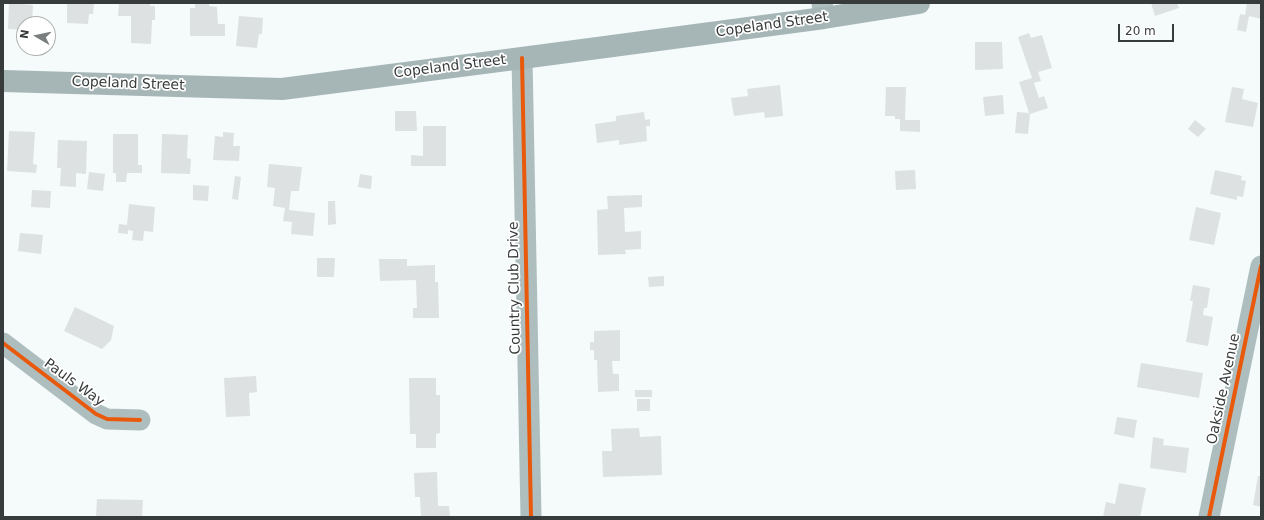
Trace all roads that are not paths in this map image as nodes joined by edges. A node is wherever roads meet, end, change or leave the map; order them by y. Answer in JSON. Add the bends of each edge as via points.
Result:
{"nodes":[{"id":1,"x":919,"y":3,"type":"edge"},
{"id":2,"x":823,"y":10,"type":"edge"},
{"id":3,"x":522,"y":58,"type":"junction"},
{"id":4,"x":3,"y":81,"type":"edge"},
{"id":5,"x":1261,"y":266,"type":"edge"},
{"id":6,"x":3,"y":343,"type":"edge"},
{"id":7,"x":140,"y":420,"type":"dead end"},
{"id":8,"x":531,"y":517,"type":"edge"},
{"id":9,"x":1209,"y":517,"type":"edge"}],
"edges":[{"from":1,"to":2,"type":"main road","name":"Copeland Street"},
{"from":2,"to":3,"type":"main road","name":"Copeland Street"},
{"from":3,"to":4,"type":"main road","name":"Copeland Street","via":[[282,89]]},
{"from":3,"to":8,"type":"street","name":"Country Club Drive"},
{"from":5,"to":9,"type":"street","name":"Oakside Avenue"},
{"from":6,"to":7,"type":"street","name":"Pauls Way","via":[[96,414],[107,419]]}]}
